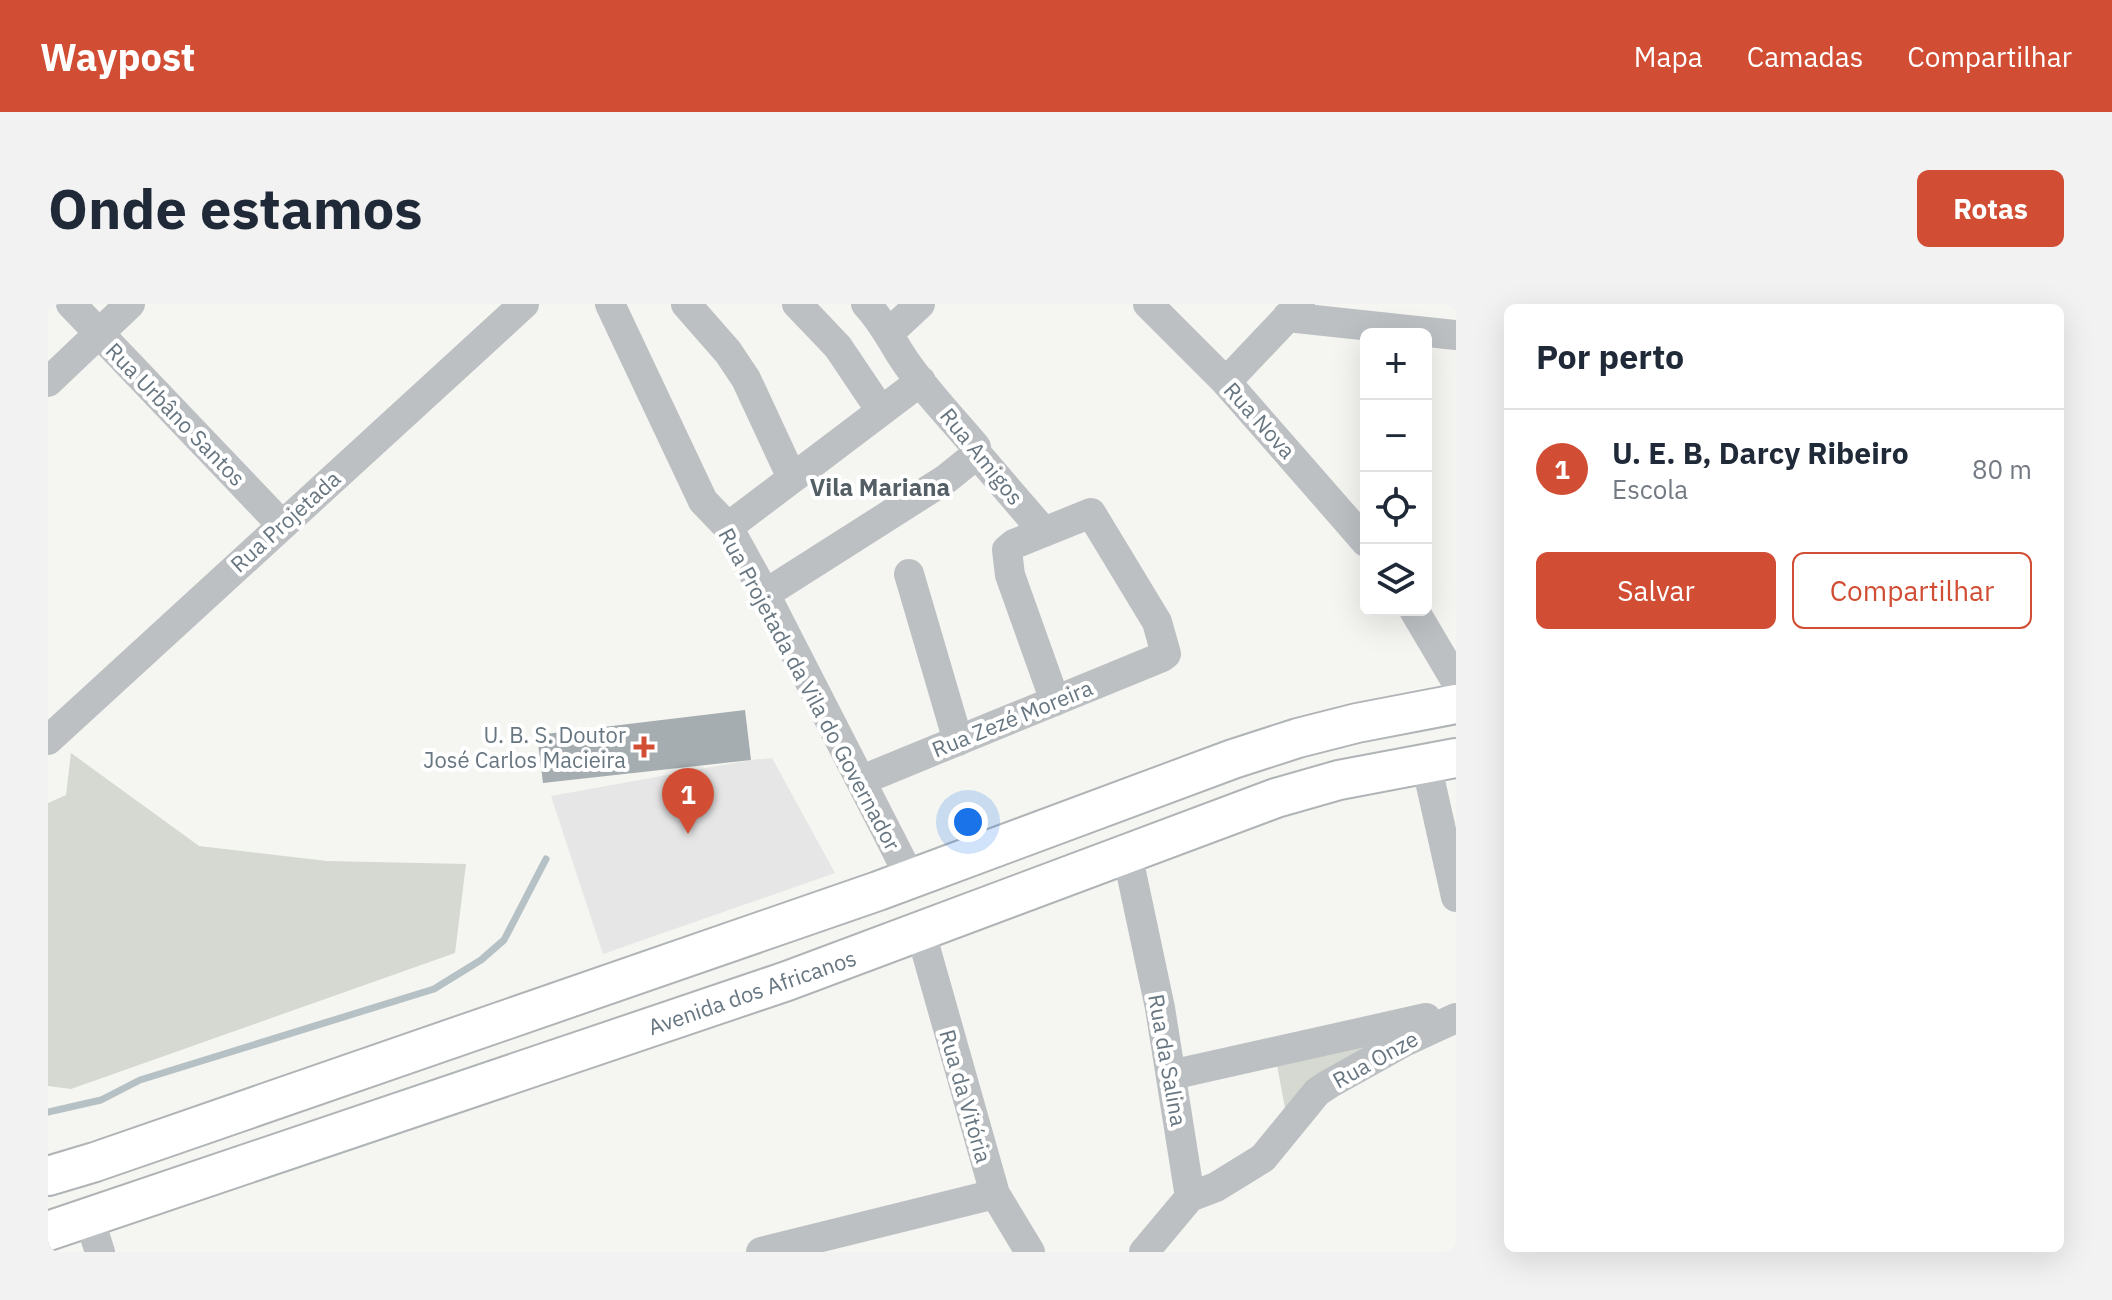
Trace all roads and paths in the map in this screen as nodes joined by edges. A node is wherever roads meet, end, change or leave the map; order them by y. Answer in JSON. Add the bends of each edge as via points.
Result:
{"nodes":[{"id":1,"x":71,"y":304,"type":"edge"},
{"id":2,"x":130,"y":304,"type":"edge"},
{"id":3,"x":524,"y":304,"type":"edge"},
{"id":4,"x":610,"y":304,"type":"edge"},
{"id":5,"x":686,"y":304,"type":"edge"},
{"id":6,"x":797,"y":304,"type":"edge"},
{"id":7,"x":866,"y":304,"type":"edge"},
{"id":8,"x":920,"y":304,"type":"edge"},
{"id":9,"x":1148,"y":304,"type":"edge"},
{"id":10,"x":1293,"y":311,"type":"edge"},
{"id":11,"x":99,"y":333,"type":"junction"},
{"id":12,"x":889,"y":333,"type":"junction"},
{"id":13,"x":1456,"y":335,"type":"edge"},
{"id":14,"x":921,"y":381,"type":"junction"},
{"id":15,"x":48,"y":382,"type":"edge"},
{"id":16,"x":1226,"y":382,"type":"junction"},
{"id":17,"x":881,"y":411,"type":"junction"},
{"id":18,"x":977,"y":454,"type":"junction"},
{"id":19,"x":792,"y":478,"type":"junction"},
{"id":20,"x":281,"y":524,"type":"junction"},
{"id":21,"x":728,"y":527,"type":"junction"},
{"id":22,"x":1044,"y":532,"type":"junction"},
{"id":23,"x":1360,"y":535,"type":"edge"},
{"id":24,"x":909,"y":574,"type":"dead end"},
{"id":25,"x":765,"y":594,"type":"junction"},
{"id":26,"x":1418,"y":616,"type":"edge"},
{"id":27,"x":1456,"y":681,"type":"edge"},
{"id":28,"x":1055,"y":701,"type":"junction"},
{"id":29,"x":1456,"y":704,"type":"edge"},
{"id":30,"x":48,"y":740,"type":"edge"},
{"id":31,"x":958,"y":741,"type":"junction"},
{"id":32,"x":1441,"y":761,"type":"edge"},
{"id":33,"x":862,"y":780,"type":"junction"},
{"id":34,"x":1127,"y":853,"type":"junction"},
{"id":35,"x":894,"y":885,"type":"junction"},
{"id":36,"x":1456,"y":897,"type":"edge"},
{"id":37,"x":921,"y":933,"type":"junction"},
{"id":38,"x":787,"y":981,"type":"junction"},
{"id":39,"x":531,"y":1011,"type":"junction"},
{"id":40,"x":1456,"y":1012,"type":"edge"},
{"id":41,"x":1456,"y":1018,"type":"edge"},
{"id":42,"x":1171,"y":1075,"type":"junction"},
{"id":43,"x":393,"y":1115,"type":"junction"},
{"id":44,"x":48,"y":1176,"type":"edge"},
{"id":45,"x":995,"y":1194,"type":"junction"},
{"id":46,"x":1190,"y":1197,"type":"junction"},
{"id":47,"x":48,"y":1231,"type":"edge"},
{"id":48,"x":94,"y":1235,"type":"edge"},
{"id":49,"x":761,"y":1252,"type":"edge"},
{"id":50,"x":1030,"y":1252,"type":"edge"},
{"id":51,"x":1144,"y":1252,"type":"edge"}],
"edges":[{"from":1,"to":11,"type":"street","name":"Rua Urbâno Santos"},
{"from":2,"to":11,"type":"street"},
{"from":3,"to":20,"type":"street","name":"Rua Projetada"},
{"from":4,"to":21,"type":"street","name":"Rua Projetada da Vila do Governador","via":[[703,501]]},
{"from":5,"to":19,"type":"street","via":[[746,379]]},
{"from":6,"to":17,"type":"street","via":[[838,347]]},
{"from":7,"to":12,"type":"street","name":"Rua Amigos"},
{"from":8,"to":12,"type":"street"},
{"from":9,"to":16,"type":"street","name":"Rua Nova"},
{"from":10,"to":13,"type":"street"},
{"from":10,"to":16,"type":"street"},
{"from":11,"to":15,"type":"street"},
{"from":11,"to":20,"type":"street","name":"Rua Urbâno Santos"},
{"from":12,"to":14,"type":"street","name":"Rua Amigos"},
{"from":14,"to":17,"type":"street"},
{"from":14,"to":18,"type":"street","name":"Rua Amigos"},
{"from":16,"to":23,"type":"street","name":"Rua Nova"},
{"from":17,"to":19,"type":"street"},
{"from":18,"to":22,"type":"street","name":"Rua Amigos"},
{"from":18,"to":25,"type":"street"},
{"from":19,"to":21,"type":"street"},
{"from":20,"to":30,"type":"street","name":"Rua Projetada"},
{"from":21,"to":25,"type":"street","name":"Rua Projetada da Vila do Governador"},
{"from":22,"to":28,"type":"street","via":[[1007,550],[1010,575]]},
{"from":22,"to":28,"type":"street","name":"Rua Zezé Moreira","via":[[1091,513],[1157,622],[1166,654]]},
{"from":24,"to":31,"type":"street"},
{"from":25,"to":33,"type":"street","name":"Rua Projetada da Vila do Governador"},
{"from":26,"to":27,"type":"street"},
{"from":28,"to":31,"type":"street","name":"Rua Zezé Moreira"},
{"from":29,"to":35,"type":"main road","via":[[1357,723],[1246,755]]},
{"from":31,"to":33,"type":"street","name":"Rua Zezé Moreira"},
{"from":32,"to":34,"type":"main road","name":"Avenida dos Africanos","via":[[1276,798]]},
{"from":32,"to":36,"type":"street"},
{"from":33,"to":35,"type":"street","name":"Rua Projetada da Vila do Governador"},
{"from":34,"to":37,"type":"main road","name":"Avenida dos Africanos"},
{"from":34,"to":42,"type":"street","name":"Rua da Salina"},
{"from":35,"to":38,"type":"main road","via":[[880,929]]},
{"from":35,"to":39,"type":"main road"},
{"from":37,"to":38,"type":"main road","name":"Avenida dos Africanos"},
{"from":37,"to":45,"type":"street","name":"Rua da Vitória"},
{"from":38,"to":43,"type":"main road","name":"Avenida dos Africanos"},
{"from":39,"to":43,"type":"main road","via":[[538,1035],[526,1058],[415,1097]]},
{"from":39,"to":44,"type":"main road"},
{"from":40,"to":42,"type":"street"},
{"from":41,"to":46,"type":"street","name":"Rua Onze","via":[[1329,1084],[1263,1158]]},
{"from":42,"to":46,"type":"street","name":"Rua da Salina"},
{"from":43,"to":48,"type":"main road","name":"Avenida dos Africanos"},
{"from":45,"to":49,"type":"street"},
{"from":45,"to":50,"type":"street","name":"Rua da Vitória"},
{"from":46,"to":51,"type":"street"},
{"from":47,"to":48,"type":"main road","name":"Avenida dos Africanos"}]}
